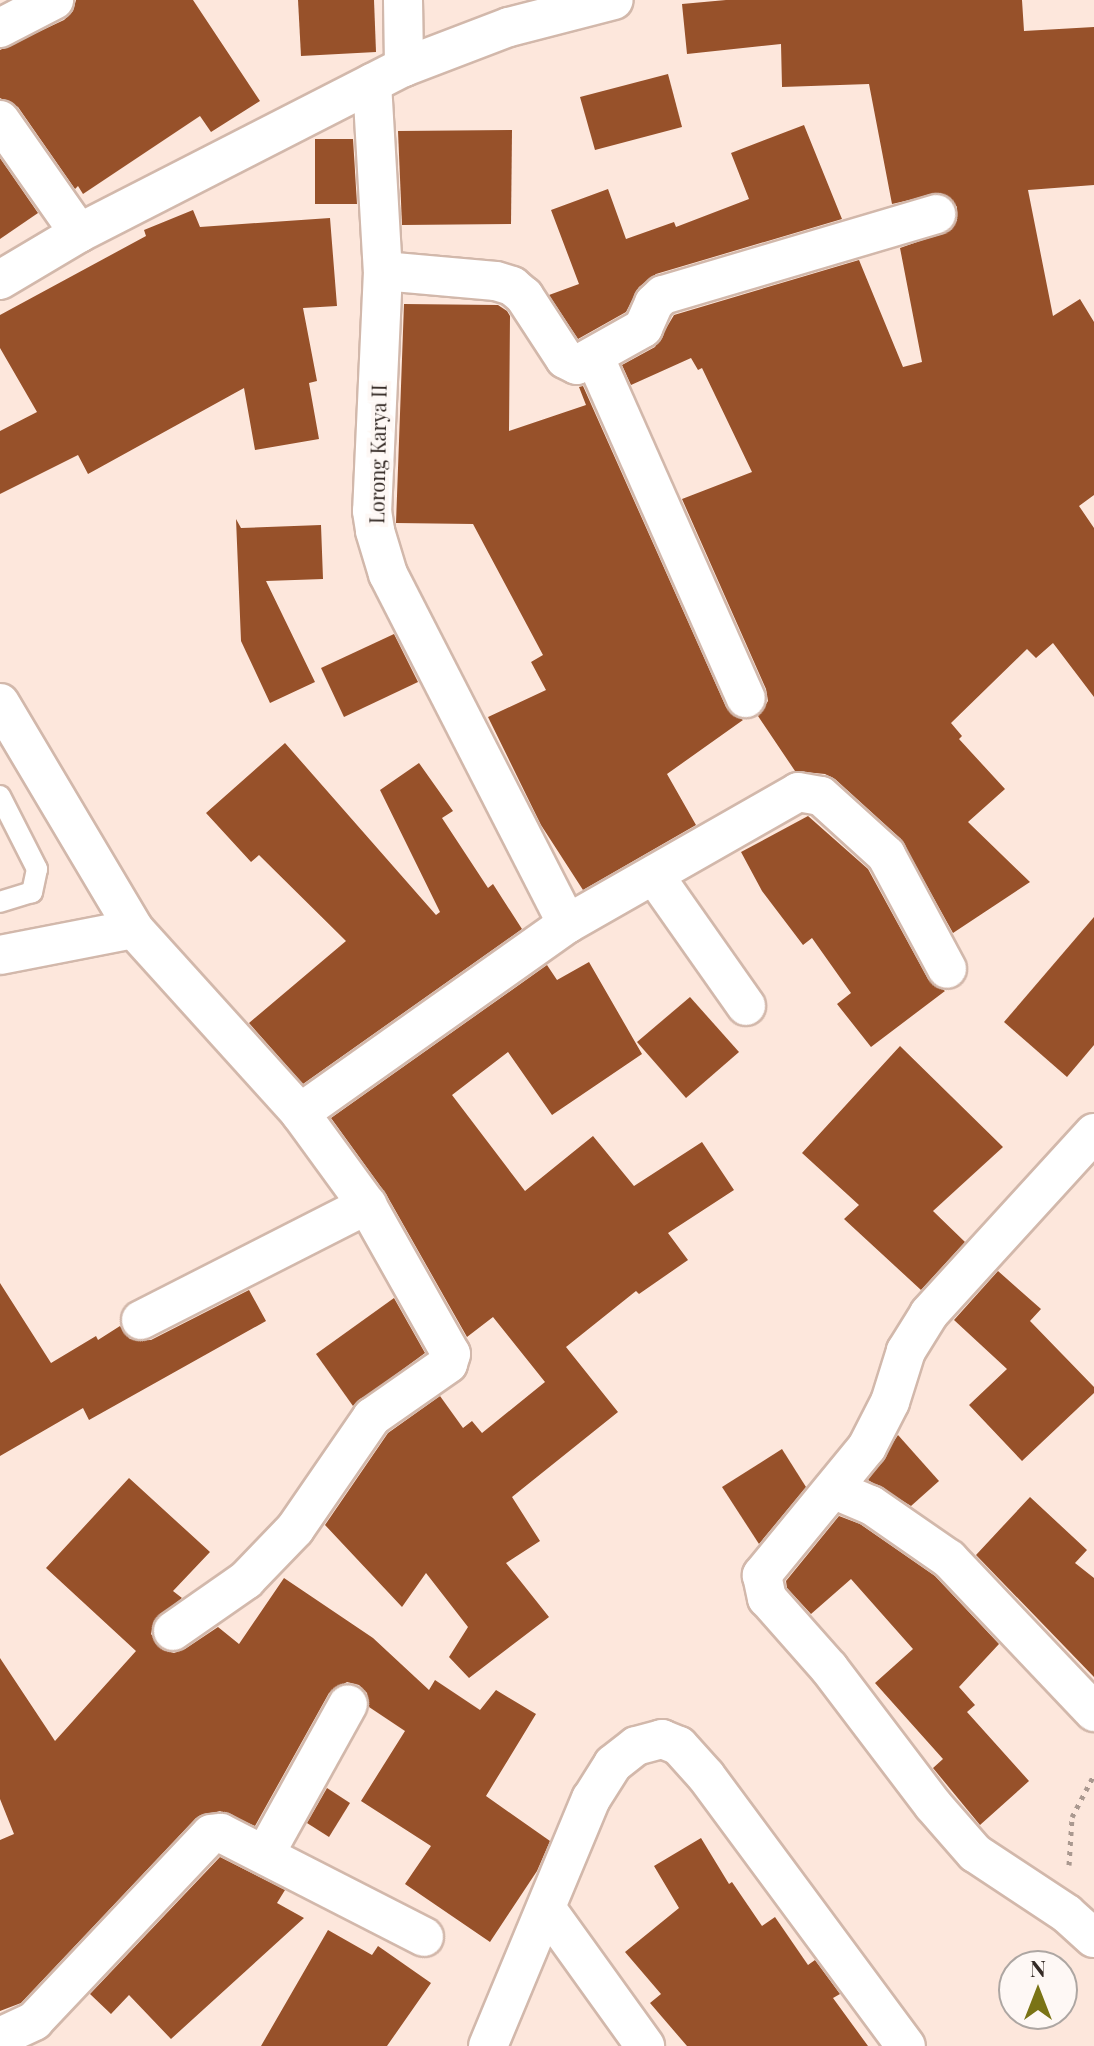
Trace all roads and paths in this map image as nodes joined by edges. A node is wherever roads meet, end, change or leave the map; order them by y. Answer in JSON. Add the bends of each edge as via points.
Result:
{"nodes":[{"id":1,"x":54,"y":0,"type":"edge"},
{"id":2,"x":403,"y":0,"type":"edge"},
{"id":3,"x":614,"y":0,"type":"edge"},
{"id":4,"x":0,"y":28,"type":"edge"},
{"id":5,"x":388,"y":75,"type":"junction"},
{"id":6,"x":0,"y":120,"type":"edge"},
{"id":7,"x":936,"y":214,"type":"dead end"},
{"id":8,"x":79,"y":233,"type":"junction"},
{"id":9,"x":383,"y":271,"type":"junction"},
{"id":10,"x":0,"y":280,"type":"edge"},
{"id":11,"x":595,"y":358,"type":"junction"},
{"id":12,"x":746,"y":698,"type":"dead end"},
{"id":13,"x":0,"y":703,"type":"edge"},
{"id":14,"x":0,"y":796,"type":"edge"},
{"id":15,"x":654,"y":875,"type":"junction"},
{"id":16,"x":0,"y":902,"type":"edge"},
{"id":17,"x":567,"y":924,"type":"junction"},
{"id":18,"x":134,"y":929,"type":"junction"},
{"id":19,"x":0,"y":955,"type":"edge"},
{"id":20,"x":947,"y":969,"type":"dead end"},
{"id":21,"x":746,"y":1006,"type":"dead end"},
{"id":22,"x":300,"y":1113,"type":"junction"},
{"id":23,"x":1094,"y":1133,"type":"edge"},
{"id":24,"x":367,"y":1205,"type":"junction"},
{"id":25,"x":141,"y":1320,"type":"dead end"},
{"id":26,"x":835,"y":1490,"type":"junction"},
{"id":27,"x":173,"y":1631,"type":"dead end"},
{"id":28,"x":348,"y":1704,"type":"dead end"},
{"id":29,"x":1094,"y":1712,"type":"edge"},
{"id":30,"x":1094,"y":1775,"type":"edge"},
{"id":31,"x":265,"y":1854,"type":"junction"},
{"id":32,"x":546,"y":1908,"type":"junction"},
{"id":33,"x":1080,"y":1926,"type":"edge"},
{"id":34,"x":424,"y":1937,"type":"dead end"},
{"id":35,"x":0,"y":2037,"type":"edge"},
{"id":36,"x":488,"y":2046,"type":"edge"},
{"id":37,"x":645,"y":2046,"type":"edge"},
{"id":38,"x":906,"y":2046,"type":"edge"}],
"edges":[{"from":1,"to":4,"type":"street"},
{"from":2,"to":5,"type":"street","name":"Lorong Karya II"},
{"from":3,"to":5,"type":"street","via":[[509,27]]},
{"from":5,"to":8,"type":"street"},
{"from":5,"to":9,"type":"street","name":"Lorong Karya II"},
{"from":6,"to":8,"type":"street"},
{"from":7,"to":11,"type":"street","via":[[663,295],[643,328]]},
{"from":8,"to":10,"type":"street"},
{"from":9,"to":11,"type":"street","via":[[512,286],[565,359],[577,365]]},
{"from":9,"to":17,"type":"street","name":"Lorong Karya II","via":[[372,511],[380,552]]},
{"from":11,"to":12,"type":"street"},
{"from":13,"to":18,"type":"street"},
{"from":14,"to":16,"type":"lane","via":[[37,876],[32,892]]},
{"from":15,"to":17,"type":"street"},
{"from":15,"to":20,"type":"street","via":[[798,792],[814,793],[886,855]]},
{"from":15,"to":21,"type":"street"},
{"from":17,"to":22,"type":"street"},
{"from":18,"to":19,"type":"street"},
{"from":18,"to":22,"type":"street"},
{"from":22,"to":24,"type":"street"},
{"from":23,"to":26,"type":"street","via":[[929,1314],[906,1351],[880,1425]]},
{"from":24,"to":25,"type":"street"},
{"from":24,"to":27,"type":"street","via":[[451,1357],[448,1364],[372,1417],[295,1529],[246,1580]]},
{"from":26,"to":29,"type":"street","via":[[891,1518],[949,1559]]},
{"from":26,"to":33,"type":"street","via":[[765,1569],[767,1598],[975,1853]]},
{"from":28,"to":31,"type":"street"},
{"from":30,"to":33,"type":"path","via":[[1072,1817]]},
{"from":31,"to":34,"type":"street"},
{"from":31,"to":35,"type":"street","via":[[221,1833],[207,1836],[34,2021]]},
{"from":32,"to":36,"type":"street"},
{"from":32,"to":37,"type":"street"},
{"from":32,"to":38,"type":"street","via":[[591,1799],[613,1764],[636,1746],[670,1741],[706,1776]]}]}
